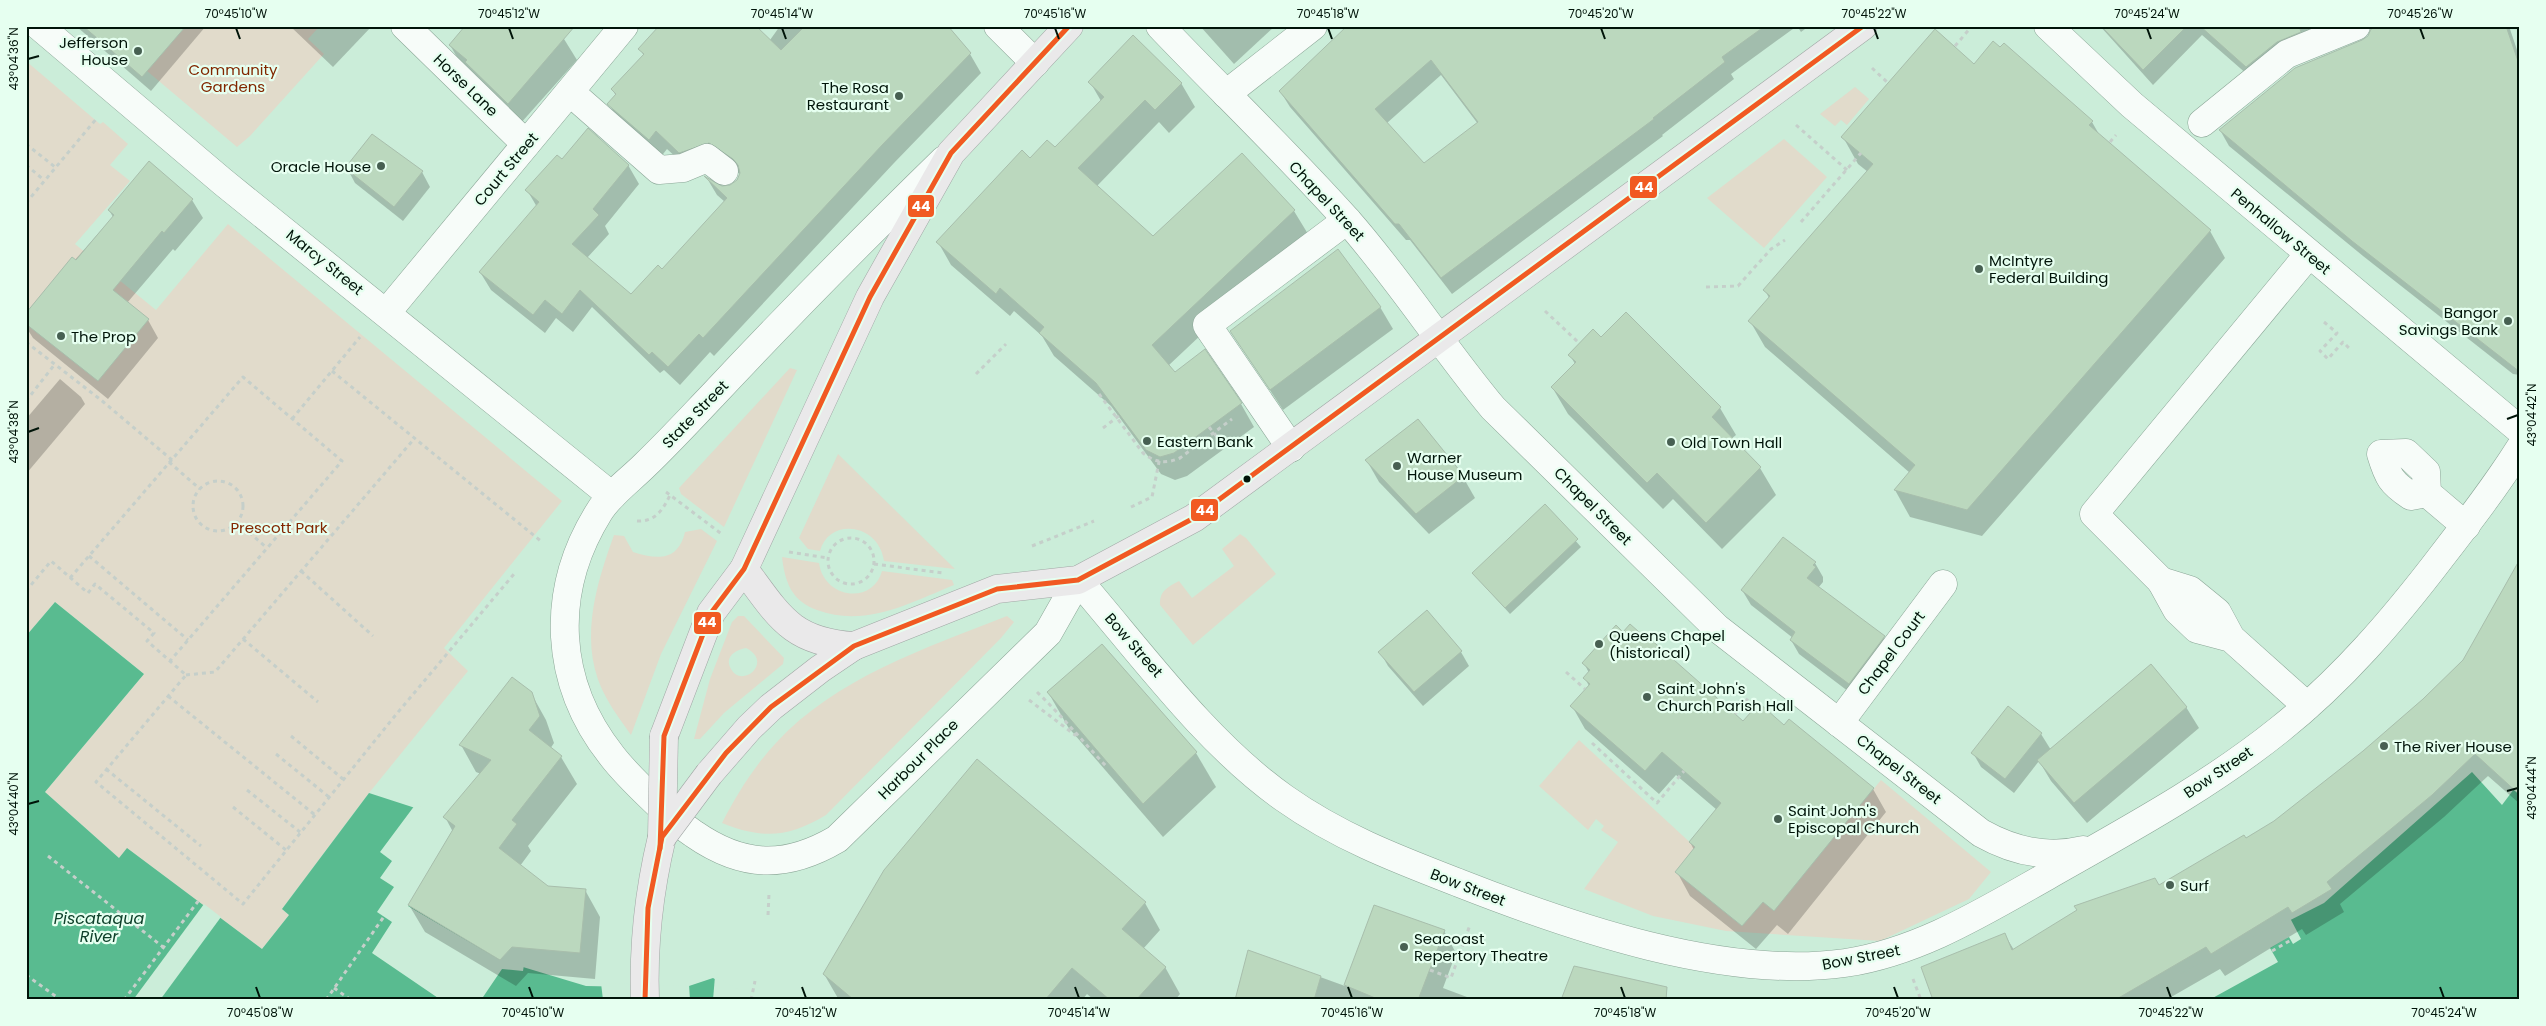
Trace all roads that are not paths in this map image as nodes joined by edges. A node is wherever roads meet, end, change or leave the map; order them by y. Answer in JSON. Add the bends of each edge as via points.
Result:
{"nodes":[{"id":1,"x":39,"y":26,"type":"edge"},
{"id":2,"x":405,"y":26,"type":"edge"},
{"id":3,"x":624,"y":26,"type":"edge"},
{"id":4,"x":998,"y":26,"type":"edge"},
{"id":5,"x":1069,"y":26,"type":"edge"},
{"id":6,"x":1160,"y":26,"type":"edge"},
{"id":7,"x":1313,"y":26,"type":"edge"},
{"id":8,"x":1863,"y":26,"type":"edge"},
{"id":9,"x":2048,"y":26,"type":"edge"},
{"id":10,"x":2356,"y":26,"type":"edge"},
{"id":11,"x":1035,"y":63,"type":"junction"},
{"id":12,"x":570,"y":92,"type":"junction"},
{"id":13,"x":1226,"y":94,"type":"junction"},
{"id":14,"x":2202,"y":123,"type":"dead end"},
{"id":15,"x":526,"y":144,"type":"junction"},
{"id":16,"x":951,"y":153,"type":"junction"},
{"id":17,"x":724,"y":171,"type":"dead end"},
{"id":18,"x":1347,"y":220,"type":"junction"},
{"id":19,"x":2309,"y":254,"type":"junction"},
{"id":20,"x":387,"y":312,"type":"junction"},
{"id":21,"x":1440,"y":338,"type":"junction"},
{"id":22,"x":2520,"y":430,"type":"edge"},
{"id":23,"x":1291,"y":448,"type":"junction"},
{"id":24,"x":2515,"y":466,"type":"edge"},
{"id":25,"x":2427,"y":493,"type":"dead end"},
{"id":26,"x":612,"y":496,"type":"junction"},
{"id":27,"x":2466,"y":526,"type":"junction"},
{"id":28,"x":744,"y":569,"type":"junction"},
{"id":29,"x":1078,"y":580,"type":"junction"},
{"id":30,"x":1943,"y":584,"type":"dead end"},
{"id":31,"x":854,"y":646,"type":"junction"},
{"id":32,"x":2307,"y":706,"type":"junction"},
{"id":33,"x":1839,"y":722,"type":"junction"},
{"id":34,"x":662,"y":837,"type":"junction"},
{"id":35,"x":2112,"y":839,"type":"junction"},
{"id":36,"x":715,"y":848,"type":"joint"},
{"id":37,"x":645,"y":1000,"type":"edge"}],
"edges":[{"from":1,"to":20,"type":"street","name":"Marcy Street","via":[[223,182]]},
{"from":2,"to":15,"type":"street","name":"Horse Lane"},
{"from":3,"to":12,"type":"street","name":"Court Street"},
{"from":4,"to":11,"type":"street"},
{"from":5,"to":11,"type":"main road","name":"State Street"},
{"from":6,"to":13,"type":"street","name":"Chapel Street"},
{"from":7,"to":13,"type":"street"},
{"from":8,"to":21,"type":"main road"},
{"from":9,"to":19,"type":"street","name":"Penhallow Street","via":[[2132,105]]},
{"from":10,"to":14,"type":"street","via":[[2287,54]]},
{"from":11,"to":16,"type":"main road","name":"State Street"},
{"from":12,"to":15,"type":"street","name":"Court Street"},
{"from":12,"to":17,"type":"street","via":[[659,170],[683,168],[707,158]]},
{"from":13,"to":18,"type":"street","name":"Chapel Street"},
{"from":15,"to":20,"type":"street","name":"Court Street"},
{"from":16,"to":26,"type":"street","name":"State Street","via":[[831,270],[679,431]]},
{"from":16,"to":28,"type":"main road","via":[[870,297]]},
{"from":18,"to":21,"type":"street","name":"Chapel Street"},
{"from":18,"to":23,"type":"street","via":[[1207,325]]},
{"from":19,"to":22,"type":"street","name":"Penhallow Street"},
{"from":19,"to":32,"type":"street","via":[[2094,514],[2161,581],[2190,590],[2218,612],[2231,638]]},
{"from":20,"to":26,"type":"street","name":"Marcy Street"},
{"from":21,"to":23,"type":"main road"},
{"from":21,"to":33,"type":"street","name":"Chapel Street","via":[[1494,408],[1717,628]]},
{"from":23,"to":29,"type":"main road","via":[[1194,518]]},
{"from":24,"to":27,"type":"street","name":"Bow Street"},
{"from":25,"to":27,"type":"street"},
{"from":26,"to":36,"type":"street","name":"State Street","via":[[599,511],[568,586],[563,619],[571,678],[596,733],[623,769],[674,820]]},
{"from":27,"to":32,"type":"street","name":"Bow Street","via":[[2399,612]]},
{"from":28,"to":31,"type":"main road","via":[[775,613],[792,628],[818,641]]},
{"from":28,"to":34,"type":"main road","bridge":true,"via":[[711,613],[664,736]]},
{"from":29,"to":31,"type":"main road","via":[[997,589]]},
{"from":29,"to":35,"type":"street","name":"Bow Street","via":[[1226,749],[1254,775],[1319,821],[1366,847],[1481,892],[1556,920],[1646,945],[1740,962],[1776,965],[1847,963],[1882,956],[1951,928]]},
{"from":29,"to":36,"type":"street","name":"Harbour Place","via":[[1048,633],[837,839],[789,860],[749,860]]},
{"from":30,"to":33,"type":"street","name":"Chapel Court"},
{"from":31,"to":34,"type":"main road","bridge":true,"via":[[814,673],[749,728],[709,774]]},
{"from":32,"to":35,"type":"street","name":"Bow Street","via":[[2255,748]]},
{"from":33,"to":35,"type":"street","name":"Chapel Street","via":[[1981,833],[1997,842],[2030,853],[2046,854],[2081,851]]},
{"from":34,"to":37,"type":"main road","via":[[648,908]]}]}
